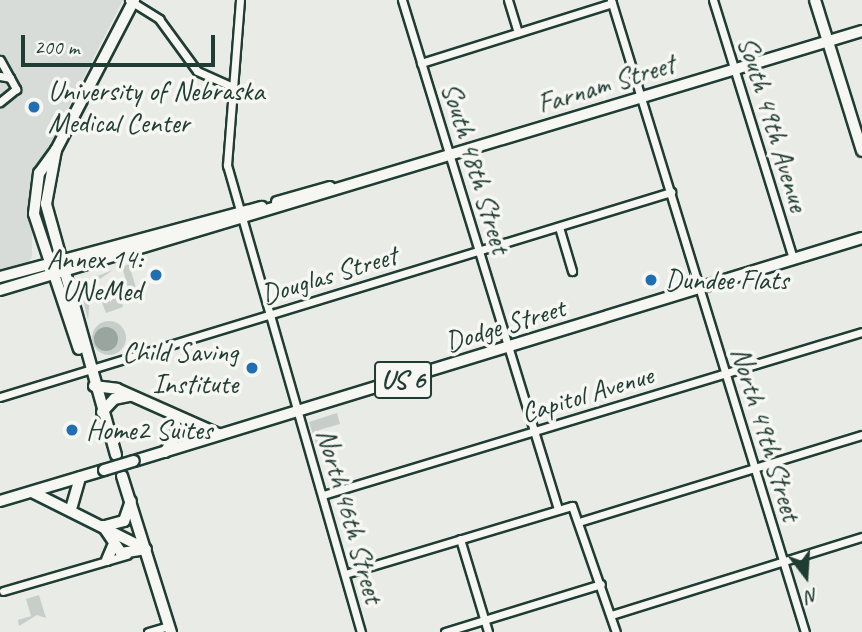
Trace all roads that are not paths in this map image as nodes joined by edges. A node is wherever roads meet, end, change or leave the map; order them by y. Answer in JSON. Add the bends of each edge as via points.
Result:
{"nodes":[{"id":1,"x":132,"y":0,"type":"edge"},
{"id":2,"x":240,"y":0,"type":"edge"},
{"id":3,"x":402,"y":0,"type":"edge"},
{"id":4,"x":508,"y":0,"type":"edge"},
{"id":5,"x":713,"y":0,"type":"edge"},
{"id":6,"x":816,"y":0,"type":"edge"},
{"id":7,"x":611,"y":1,"type":"edge"},
{"id":8,"x":862,"y":31,"type":"edge"},
{"id":9,"x":518,"y":32,"type":"junction"},
{"id":10,"x":828,"y":42,"type":"junction"},
{"id":11,"x":0,"y":60,"type":"edge"},
{"id":12,"x":421,"y":62,"type":"junction"},
{"id":13,"x":734,"y":67,"type":"junction"},
{"id":14,"x":0,"y":76,"type":"edge"},
{"id":15,"x":10,"y":78,"type":"junction"},
{"id":16,"x":230,"y":86,"type":"junction"},
{"id":17,"x":641,"y":96,"type":"junction"},
{"id":18,"x":0,"y":102,"type":"edge"},
{"id":19,"x":56,"y":150,"type":"junction"},
{"id":20,"x":862,"y":151,"type":"edge"},
{"id":21,"x":450,"y":156,"type":"junction"},
{"id":22,"x":671,"y":192,"type":"junction"},
{"id":23,"x":241,"y":215,"type":"junction"},
{"id":24,"x":559,"y":227,"type":"junction"},
{"id":25,"x":862,"y":238,"type":"edge"},
{"id":26,"x":480,"y":252,"type":"junction"},
{"id":27,"x":58,"y":257,"type":"junction"},
{"id":28,"x":793,"y":260,"type":"junction"},
{"id":29,"x":47,"y":261,"type":"junction"},
{"id":30,"x":62,"y":269,"type":"junction"},
{"id":31,"x":572,"y":271,"type":"dead end"},
{"id":32,"x":51,"y":273,"type":"junction"},
{"id":33,"x":0,"y":277,"type":"edge"},
{"id":34,"x":700,"y":289,"type":"junction"},
{"id":35,"x":0,"y":290,"type":"edge"},
{"id":36,"x":268,"y":316,"type":"junction"},
{"id":37,"x":862,"y":332,"type":"edge"},
{"id":38,"x":509,"y":348,"type":"junction"},
{"id":39,"x":89,"y":370,"type":"junction"},
{"id":40,"x":726,"y":374,"type":"junction"},
{"id":41,"x":94,"y":386,"type":"junction"},
{"id":42,"x":133,"y":396,"type":"junction"},
{"id":43,"x":0,"y":397,"type":"edge"},
{"id":44,"x":102,"y":412,"type":"junction"},
{"id":45,"x":298,"y":412,"type":"junction"},
{"id":46,"x":170,"y":413,"type":"junction"},
{"id":47,"x":535,"y":432,"type":"junction"},
{"id":48,"x":221,"y":435,"type":"junction"},
{"id":49,"x":862,"y":435,"type":"edge"},
{"id":50,"x":164,"y":452,"type":"junction"},
{"id":51,"x":116,"y":455,"type":"dead end"},
{"id":52,"x":754,"y":468,"type":"junction"},
{"id":53,"x":122,"y":476,"type":"dead end"},
{"id":54,"x":80,"y":477,"type":"junction"},
{"id":55,"x":32,"y":492,"type":"junction"},
{"id":56,"x":323,"y":495,"type":"junction"},
{"id":57,"x":0,"y":501,"type":"edge"},
{"id":58,"x":131,"y":501,"type":"junction"},
{"id":59,"x":71,"y":509,"type":"junction"},
{"id":60,"x":558,"y":509,"type":"junction"},
{"id":61,"x":582,"y":521,"type":"junction"},
{"id":62,"x":103,"y":526,"type":"junction"},
{"id":63,"x":862,"y":537,"type":"edge"},
{"id":64,"x":460,"y":539,"type":"junction"},
{"id":65,"x":113,"y":546,"type":"junction"},
{"id":66,"x":146,"y":549,"type":"junction"},
{"id":67,"x":128,"y":555,"type":"junction"},
{"id":68,"x":107,"y":560,"type":"junction"},
{"id":69,"x":783,"y":561,"type":"junction"},
{"id":70,"x":345,"y":574,"type":"junction"},
{"id":71,"x":601,"y":584,"type":"junction"},
{"id":72,"x":4,"y":591,"type":"dead end"},
{"id":73,"x":611,"y":615,"type":"junction"},
{"id":74,"x":484,"y":620,"type":"junction"},
{"id":75,"x":170,"y":629,"type":"edge"},
{"id":76,"x":148,"y":632,"type":"edge"},
{"id":77,"x":361,"y":632,"type":"edge"},
{"id":78,"x":445,"y":632,"type":"edge"},
{"id":79,"x":488,"y":632,"type":"edge"},
{"id":80,"x":616,"y":632,"type":"edge"},
{"id":81,"x":805,"y":632,"type":"edge"}],
"edges":[{"from":1,"to":16,"type":"street","via":[[159,19],[197,71]]},
{"from":1,"to":19,"type":"main road"},
{"from":2,"to":16,"type":"street","name":"North 46th Street"},
{"from":3,"to":12,"type":"street","name":"South 48th Street"},
{"from":4,"to":9,"type":"street"},
{"from":5,"to":13,"type":"street","name":"South 49th Avenue"},
{"from":6,"to":10,"type":"main road"},
{"from":7,"to":9,"type":"street"},
{"from":7,"to":17,"type":"street","name":"North 49th Street"},
{"from":8,"to":10,"type":"main road","name":"Farnam Street"},
{"from":9,"to":12,"type":"street"},
{"from":10,"to":13,"type":"main road","name":"Farnam Street"},
{"from":10,"to":20,"type":"main road"},
{"from":11,"to":15,"type":"street"},
{"from":12,"to":21,"type":"street","name":"South 48th Street"},
{"from":13,"to":17,"type":"main road","name":"Farnam Street"},
{"from":13,"to":28,"type":"street","name":"South 49th Avenue"},
{"from":14,"to":15,"type":"street"},
{"from":15,"to":18,"type":"street","via":[[15,94]]},
{"from":16,"to":23,"type":"street","name":"North 46th Street","via":[[225,150]]},
{"from":17,"to":21,"type":"main road","name":"Farnam Street"},
{"from":17,"to":22,"type":"street","name":"North 49th Street"},
{"from":19,"to":27,"type":"main road","via":[[47,214]]},
{"from":19,"to":29,"type":"main road","via":[[39,173],[34,197]]},
{"from":21,"to":23,"type":"main road","name":"Farnam Street"},
{"from":21,"to":26,"type":"street","name":"South 48th Street"},
{"from":22,"to":24,"type":"street","name":"Douglas Street"},
{"from":22,"to":34,"type":"street","name":"North 49th Street"},
{"from":23,"to":27,"type":"main road","name":"Farnam Street"},
{"from":23,"to":30,"type":"main road","name":"Farnam Street"},
{"from":23,"to":36,"type":"street","name":"North 46th Street"},
{"from":24,"to":26,"type":"street","name":"Douglas Street"},
{"from":24,"to":31,"type":"street"},
{"from":25,"to":28,"type":"highway","name":"Dodge Street","number":"US 6"},
{"from":26,"to":36,"type":"street","name":"Douglas Street"},
{"from":26,"to":38,"type":"street","name":"South 48th Street"},
{"from":27,"to":29,"type":"main road","name":"Farnam Street"},
{"from":27,"to":30,"type":"main road"},
{"from":28,"to":34,"type":"highway","name":"Dodge Street","number":"US 6"},
{"from":29,"to":32,"type":"main road"},
{"from":29,"to":33,"type":"main road","name":"Farnam Street"},
{"from":30,"to":32,"type":"main road","name":"Farnam Street"},
{"from":30,"to":39,"type":"main road"},
{"from":32,"to":35,"type":"main road","name":"Farnam Street"},
{"from":32,"to":39,"type":"main road"},
{"from":34,"to":38,"type":"highway","name":"Dodge Street","number":"US 6"},
{"from":34,"to":40,"type":"street","name":"North 49th Street"},
{"from":36,"to":39,"type":"street","name":"Douglas Street"},
{"from":36,"to":45,"type":"street","name":"North 46th Street"},
{"from":37,"to":40,"type":"street","name":"Capitol Avenue"},
{"from":38,"to":45,"type":"highway","name":"Dodge Street","number":"US 6"},
{"from":38,"to":47,"type":"street","name":"South 48th Street"},
{"from":39,"to":41,"type":"main road"},
{"from":39,"to":43,"type":"street","name":"Douglas Street"},
{"from":40,"to":47,"type":"street","name":"Capitol Avenue"},
{"from":40,"to":52,"type":"street","name":"North 49th Street"},
{"from":41,"to":42,"type":"highway"},
{"from":41,"to":44,"type":"main road"},
{"from":42,"to":44,"type":"highway","via":[[114,398]]},
{"from":42,"to":46,"type":"highway"},
{"from":44,"to":51,"type":"main road"},
{"from":45,"to":48,"type":"highway","name":"Dodge Street","number":"US 6"},
{"from":45,"to":56,"type":"street","name":"North 46th Street"},
{"from":46,"to":48,"type":"highway"},
{"from":46,"to":50,"type":"highway","via":[[178,431]]},
{"from":47,"to":56,"type":"street","name":"Capitol Avenue"},
{"from":47,"to":60,"type":"street","name":"South 48th Street"},
{"from":48,"to":50,"type":"highway","name":"Dodge Street","number":"US 6"},
{"from":49,"to":52,"type":"street"},
{"from":50,"to":54,"type":"highway","name":"Dodge Street","number":"US 6","bridge":true},
{"from":52,"to":61,"type":"street"},
{"from":52,"to":69,"type":"street","name":"North 49th Street"},
{"from":53,"to":58,"type":"main road"},
{"from":54,"to":55,"type":"highway","name":"Dodge Street","number":"US 6"},
{"from":54,"to":59,"type":"highway"},
{"from":55,"to":57,"type":"highway","name":"Dodge Street","number":"US 6"},
{"from":55,"to":59,"type":"highway"},
{"from":56,"to":70,"type":"street","name":"North 46th Street"},
{"from":58,"to":62,"type":"highway","via":[[122,523]]},
{"from":58,"to":66,"type":"main road"},
{"from":59,"to":62,"type":"highway"},
{"from":60,"to":61,"type":"street","via":[[574,507]]},
{"from":60,"to":64,"type":"street"},
{"from":61,"to":71,"type":"street"},
{"from":62,"to":65,"type":"highway"},
{"from":62,"to":66,"type":"highway"},
{"from":63,"to":69,"type":"street"},
{"from":64,"to":70,"type":"street"},
{"from":64,"to":74,"type":"street"},
{"from":65,"to":67,"type":"highway"},
{"from":65,"to":68,"type":"highway"},
{"from":66,"to":67,"type":"highway"},
{"from":66,"to":75,"type":"main road"},
{"from":67,"to":68,"type":"street"},
{"from":68,"to":72,"type":"street"},
{"from":69,"to":73,"type":"street"},
{"from":69,"to":81,"type":"street","name":"North 49th Street"},
{"from":70,"to":77,"type":"street","name":"North 46th Street"},
{"from":71,"to":73,"type":"street"},
{"from":71,"to":74,"type":"street"},
{"from":73,"to":80,"type":"street"},
{"from":74,"to":78,"type":"street"},
{"from":74,"to":79,"type":"street"},
{"from":75,"to":76,"type":"street"}]}
